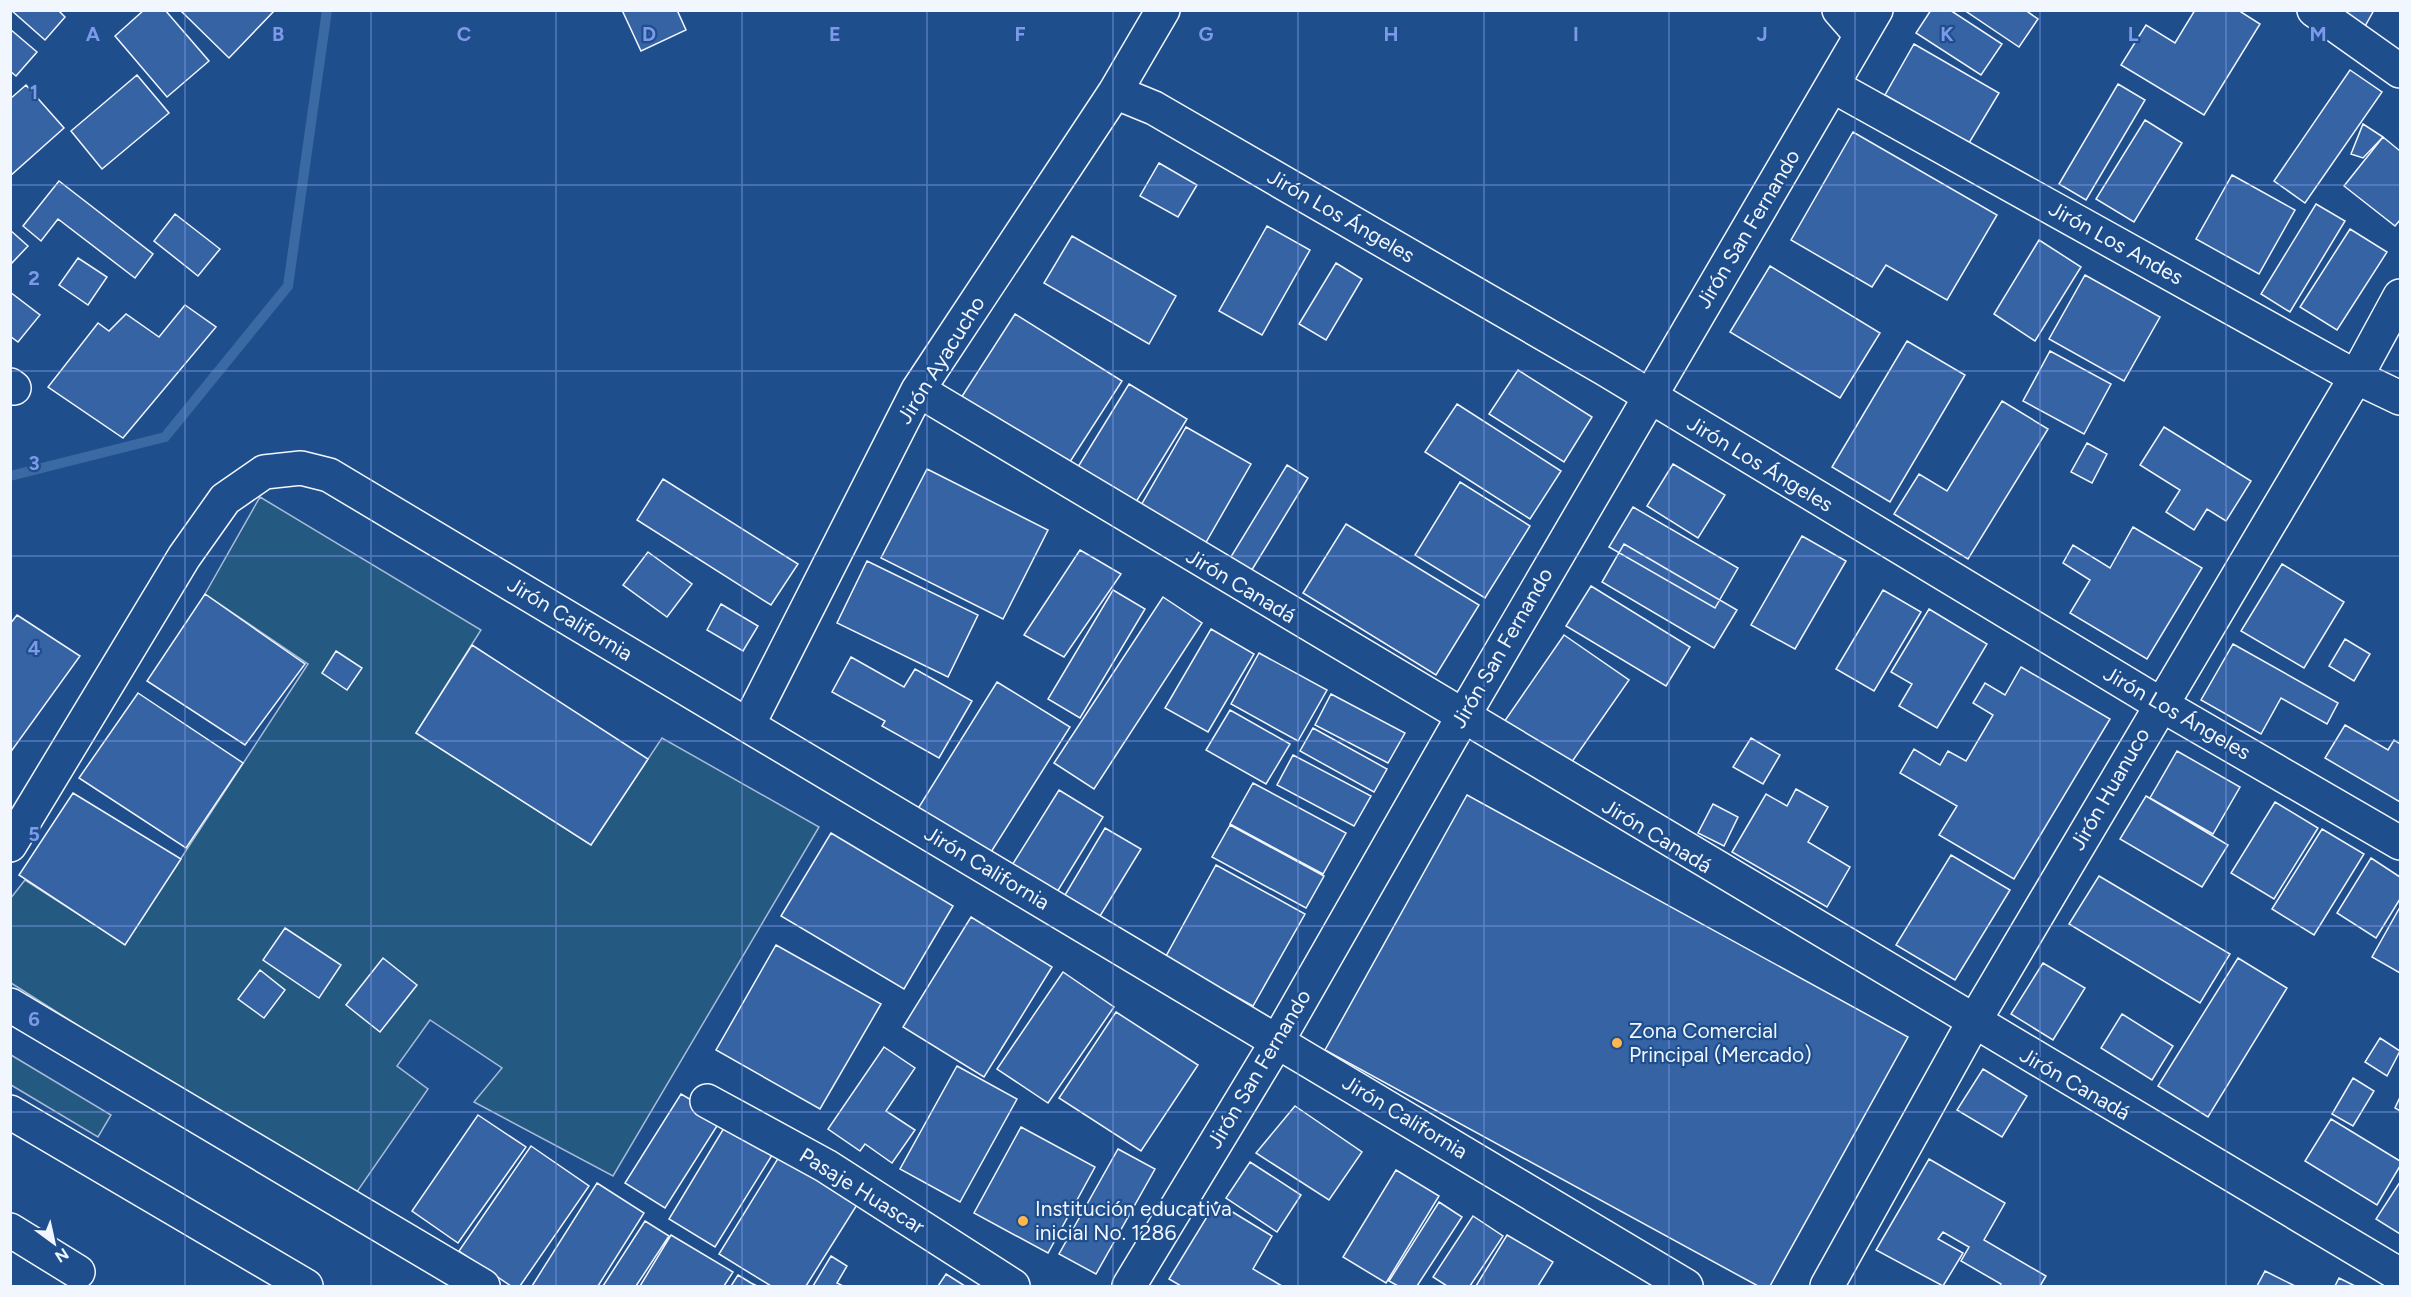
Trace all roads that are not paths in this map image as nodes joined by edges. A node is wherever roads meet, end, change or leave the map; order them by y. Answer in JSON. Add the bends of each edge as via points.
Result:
{"nodes":[{"id":1,"x":1163,"y":10,"type":"edge"},
{"id":2,"x":2314,"y":10,"type":"edge"},
{"id":3,"x":1858,"y":18,"type":"edge"},
{"id":4,"x":2400,"y":71,"type":"edge"},
{"id":5,"x":1833,"y":86,"type":"junction"},
{"id":6,"x":1114,"y":92,"type":"junction"},
{"id":7,"x":2400,"y":296,"type":"edge"},
{"id":8,"x":2356,"y":377,"type":"junction"},
{"id":9,"x":918,"y":390,"type":"junction"},
{"id":10,"x":1648,"y":397,"type":"junction"},
{"id":11,"x":2400,"y":398,"type":"edge"},
{"id":12,"x":2160,"y":704,"type":"junction"},
{"id":13,"x":1461,"y":720,"type":"junction"},
{"id":14,"x":748,"y":725,"type":"junction"},
{"id":15,"x":2400,"y":843,"type":"edge"},
{"id":16,"x":10,"y":845,"type":"edge"},
{"id":17,"x":10,"y":1005,"type":"edge"},
{"id":18,"x":1972,"y":1025,"type":"junction"},
{"id":19,"x":1278,"y":1040,"type":"junction"},
{"id":20,"x":708,"y":1101,"type":"dead end"},
{"id":21,"x":10,"y":1112,"type":"edge"},
{"id":22,"x":10,"y":1230,"type":"edge"},
{"id":23,"x":78,"y":1272,"type":"dead end"},
{"id":24,"x":2400,"y":1275,"type":"edge"},
{"id":25,"x":306,"y":1287,"type":"edge"},
{"id":26,"x":483,"y":1287,"type":"edge"},
{"id":27,"x":1013,"y":1287,"type":"edge"},
{"id":28,"x":1129,"y":1287,"type":"edge"},
{"id":29,"x":1686,"y":1287,"type":"edge"},
{"id":30,"x":1827,"y":1287,"type":"edge"}],
"edges":[{"from":1,"to":6,"type":"main road","name":"Jirón Ayacucho"},
{"from":2,"to":4,"type":"main road"},
{"from":3,"to":5,"type":"main road","name":"Jirón San Fernando"},
{"from":5,"to":8,"type":"main road","name":"Jirón Los Andes"},
{"from":5,"to":10,"type":"main road","name":"Jirón San Fernando"},
{"from":6,"to":9,"type":"main road","name":"Jirón Ayacucho"},
{"from":6,"to":10,"type":"main road","name":"Jirón Los Ángeles","via":[[1154,108]]},
{"from":7,"to":8,"type":"main road","name":"Jirón Huanuco"},
{"from":8,"to":11,"type":"main road","name":"Jirón Los Andes"},
{"from":8,"to":12,"type":"main road","name":"Jirón Huanuco"},
{"from":9,"to":13,"type":"main road","name":"Jirón Canadá"},
{"from":9,"to":14,"type":"main road","name":"Jirón Ayacucho"},
{"from":10,"to":12,"type":"main road","name":"Jirón Los Ángeles"},
{"from":10,"to":13,"type":"main road","name":"Jirón San Fernando"},
{"from":12,"to":15,"type":"main road","name":"Jirón Los Ángeles"},
{"from":12,"to":18,"type":"main road","name":"Jirón Huanuco"},
{"from":13,"to":18,"type":"main road","name":"Jirón Canadá"},
{"from":13,"to":19,"type":"main road","name":"Jirón San Fernando"},
{"from":14,"to":16,"type":"main road","name":"Jirón California","via":[[329,475],[301,468],[264,472],[225,499],[184,557]]},
{"from":14,"to":19,"type":"main road","name":"Jirón California"},
{"from":17,"to":26,"type":"main road"},
{"from":18,"to":24,"type":"main road","name":"Jirón Canadá"},
{"from":18,"to":30,"type":"main road","name":"Jirón Huanuco"},
{"from":19,"to":28,"type":"main road","name":"Jirón San Fernando"},
{"from":19,"to":29,"type":"main road","name":"Jirón California"},
{"from":20,"to":27,"type":"main road","name":"Pasaje Huascar","via":[[826,1166]]},
{"from":21,"to":25,"type":"main road"},
{"from":22,"to":23,"type":"main road"}]}
